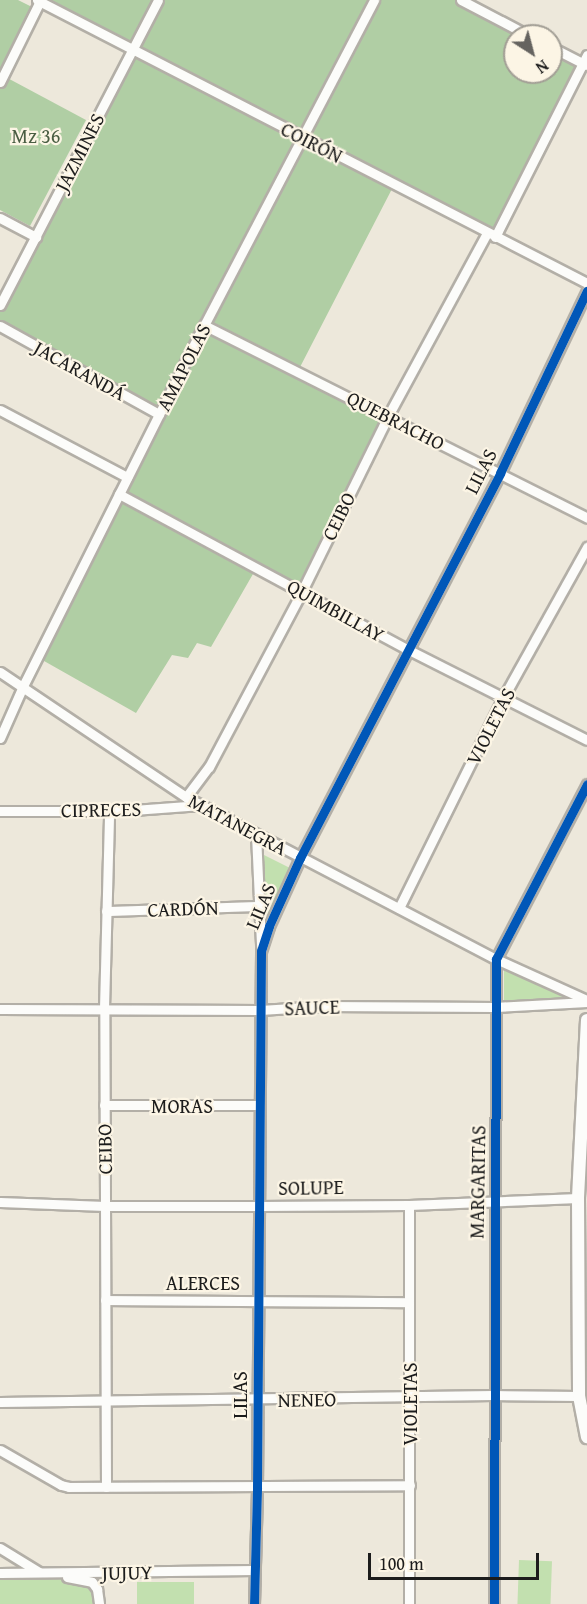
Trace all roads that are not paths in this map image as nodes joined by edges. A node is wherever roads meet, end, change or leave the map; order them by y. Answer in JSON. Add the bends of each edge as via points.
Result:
{"nodes":[{"id":1,"x":158,"y":0,"type":"edge"},
{"id":2,"x":374,"y":0,"type":"edge"},
{"id":3,"x":461,"y":0,"type":"edge"},
{"id":4,"x":39,"y":1,"type":"edge"},
{"id":5,"x":507,"y":24,"type":"edge"},
{"id":6,"x":132,"y":48,"type":"junction"},
{"id":7,"x":563,"y":52,"type":"edge"},
{"id":8,"x":586,"y":61,"type":"edge"},
{"id":9,"x":0,"y":82,"type":"edge"},
{"id":10,"x":304,"y":138,"type":"junction"},
{"id":11,"x":0,"y":219,"type":"edge"},
{"id":12,"x":491,"y":235,"type":"junction"},
{"id":13,"x":36,"y":237,"type":"junction"},
{"id":14,"x":587,"y":283,"type":"edge"},
{"id":15,"x":587,"y":291,"type":"edge"},
{"id":16,"x":0,"y":305,"type":"edge"},
{"id":17,"x":204,"y":325,"type":"junction"},
{"id":18,"x":0,"y":326,"type":"edge"},
{"id":19,"x":0,"y":410,"type":"edge"},
{"id":20,"x":159,"y":414,"type":"junction"},
{"id":21,"x":388,"y":416,"type":"junction"},
{"id":22,"x":500,"y":473,"type":"junction"},
{"id":23,"x":127,"y":477,"type":"junction"},
{"id":24,"x":119,"y":494,"type":"junction"},
{"id":25,"x":587,"y":518,"type":"edge"},
{"id":26,"x":587,"y":547,"type":"edge"},
{"id":27,"x":302,"y":591,"type":"junction"},
{"id":28,"x":409,"y":650,"type":"junction"},
{"id":29,"x":0,"y":672,"type":"edge"},
{"id":30,"x":23,"y":686,"type":"junction"},
{"id":31,"x":503,"y":698,"type":"junction"},
{"id":32,"x":0,"y":738,"type":"edge"},
{"id":33,"x":587,"y":740,"type":"edge"},
{"id":34,"x":587,"y":784,"type":"edge"},
{"id":35,"x":186,"y":797,"type":"junction"},
{"id":36,"x":202,"y":805,"type":"junction"},
{"id":37,"x":0,"y":811,"type":"edge"},
{"id":38,"x":109,"y":811,"type":"junction"},
{"id":39,"x":256,"y":834,"type":"junction"},
{"id":40,"x":300,"y":858,"type":"junction"},
{"id":41,"x":259,"y":906,"type":"junction"},
{"id":42,"x":399,"y":908,"type":"junction"},
{"id":43,"x":106,"y":911,"type":"junction"},
{"id":44,"x":261,"y":951,"type":"junction"},
{"id":45,"x":496,"y":959,"type":"junction"},
{"id":46,"x":587,"y":1001,"type":"edge"},
{"id":47,"x":495,"y":1007,"type":"junction"},
{"id":48,"x":104,"y":1008,"type":"junction"},
{"id":49,"x":0,"y":1009,"type":"edge"},
{"id":50,"x":260,"y":1010,"type":"junction"},
{"id":51,"x":587,"y":1020,"type":"edge"},
{"id":52,"x":104,"y":1105,"type":"junction"},
{"id":53,"x":260,"y":1105,"type":"junction"},
{"id":54,"x":578,"y":1198,"type":"junction"},
{"id":55,"x":495,"y":1200,"type":"junction"},
{"id":56,"x":0,"y":1202,"type":"edge"},
{"id":57,"x":409,"y":1205,"type":"junction"},
{"id":58,"x":105,"y":1206,"type":"junction"},
{"id":59,"x":260,"y":1206,"type":"junction"},
{"id":60,"x":105,"y":1300,"type":"junction"},
{"id":61,"x":258,"y":1301,"type":"junction"},
{"id":62,"x":409,"y":1302,"type":"junction"},
{"id":63,"x":493,"y":1395,"type":"junction"},
{"id":64,"x":579,"y":1396,"type":"junction"},
{"id":65,"x":409,"y":1398,"type":"junction"},
{"id":66,"x":256,"y":1400,"type":"junction"},
{"id":67,"x":104,"y":1401,"type":"junction"},
{"id":68,"x":0,"y":1402,"type":"edge"},
{"id":69,"x":587,"y":1437,"type":"edge"},
{"id":70,"x":0,"y":1450,"type":"edge"},
{"id":71,"x":410,"y":1485,"type":"junction"},
{"id":72,"x":106,"y":1486,"type":"junction"},
{"id":73,"x":257,"y":1487,"type":"junction"},
{"id":74,"x":0,"y":1548,"type":"edge"},
{"id":75,"x":254,"y":1570,"type":"junction"},
{"id":76,"x":0,"y":1573,"type":"edge"},
{"id":77,"x":40,"y":1573,"type":"junction"},
{"id":78,"x":99,"y":1604,"type":"edge"},
{"id":79,"x":254,"y":1604,"type":"edge"},
{"id":80,"x":409,"y":1604,"type":"edge"},
{"id":81,"x":494,"y":1604,"type":"edge"}],
"edges":[{"from":1,"to":6,"type":"street","name":"JAZMINES"},
{"from":2,"to":10,"type":"street","name":"AMAPOLAS"},
{"from":3,"to":5,"type":"street"},
{"from":4,"to":6,"type":"street","name":"COIRÓN"},
{"from":4,"to":9,"type":"street"},
{"from":6,"to":10,"type":"street","name":"COIRÓN"},
{"from":6,"to":13,"type":"street","name":"JAZMINES"},
{"from":7,"to":8,"type":"street"},
{"from":8,"to":12,"type":"street","name":"CEIBO"},
{"from":10,"to":12,"type":"street","name":"COIRÓN"},
{"from":10,"to":17,"type":"street","name":"AMAPOLAS"},
{"from":11,"to":13,"type":"street"},
{"from":12,"to":14,"type":"street","name":"COIRÓN"},
{"from":12,"to":21,"type":"street","name":"CEIBO"},
{"from":13,"to":16,"type":"street","name":"JAZMINES"},
{"from":15,"to":22,"type":"street","name":"LILAS"},
{"from":17,"to":20,"type":"street","name":"AMAPOLAS"},
{"from":17,"to":21,"type":"street","name":"QUEBRACHO"},
{"from":18,"to":20,"type":"street","name":"JACARANDÁ"},
{"from":19,"to":23,"type":"street"},
{"from":20,"to":23,"type":"street","name":"AMAPOLAS"},
{"from":21,"to":22,"type":"street","name":"QUEBRACHO"},
{"from":21,"to":27,"type":"street","name":"CEIBO"},
{"from":22,"to":25,"type":"street","name":"QUEBRACHO"},
{"from":22,"to":28,"type":"street","name":"LILAS"},
{"from":23,"to":24,"type":"street","name":"AMAPOLAS"},
{"from":24,"to":27,"type":"street","name":"QUIMBILLAY"},
{"from":24,"to":30,"type":"street","name":"AMAPOLAS"},
{"from":26,"to":31,"type":"street","name":"VIOLETAS"},
{"from":27,"to":28,"type":"street","name":"QUIMBILLAY"},
{"from":27,"to":35,"type":"street","name":"CEIBO","via":[[209,767]]},
{"from":28,"to":31,"type":"street","name":"QUIMBILLAY"},
{"from":28,"to":40,"type":"street","name":"LILAS"},
{"from":29,"to":30,"type":"street","name":"MATANEGRA"},
{"from":30,"to":32,"type":"street","name":"AMAPOLAS"},
{"from":30,"to":35,"type":"street","name":"MATANEGRA"},
{"from":31,"to":33,"type":"street","name":"QUIMBILLAY"},
{"from":31,"to":42,"type":"street","name":"VIOLETAS"},
{"from":34,"to":45,"type":"street","name":"MARGARITAS"},
{"from":35,"to":36,"type":"street","name":"MATANEGRA"},
{"from":36,"to":38,"type":"street","name":"CIPRECES"},
{"from":36,"to":39,"type":"street","name":"MATANEGRA"},
{"from":37,"to":38,"type":"street","name":"CIPRECES"},
{"from":38,"to":43,"type":"street","name":"CEIBO"},
{"from":39,"to":40,"type":"street","name":"MATANEGRA"},
{"from":39,"to":41,"type":"street","name":"LILAS"},
{"from":40,"to":42,"type":"street","name":"MATANEGRA"},
{"from":40,"to":44,"type":"street","name":"LILAS"},
{"from":41,"to":43,"type":"street","name":"CARDÓN"},
{"from":41,"to":44,"type":"street","name":"LILAS"},
{"from":42,"to":45,"type":"street","name":"MATANEGRA"},
{"from":43,"to":48,"type":"street","name":"CEIBO"},
{"from":44,"to":50,"type":"street","name":"LILAS"},
{"from":45,"to":46,"type":"street","name":"MATANEGRA"},
{"from":45,"to":47,"type":"street","name":"MARGARITAS"},
{"from":46,"to":47,"type":"street","name":"SAUCE"},
{"from":47,"to":50,"type":"street","name":"SAUCE","via":[[324,1006]]},
{"from":47,"to":55,"type":"street","name":"MARGARITAS"},
{"from":48,"to":49,"type":"street","name":"SAUCE"},
{"from":48,"to":50,"type":"street","name":"SAUCE"},
{"from":48,"to":52,"type":"street","name":"CEIBO"},
{"from":50,"to":53,"type":"street","name":"LILAS"},
{"from":51,"to":54,"type":"street"},
{"from":52,"to":53,"type":"street","name":"MORAS"},
{"from":52,"to":58,"type":"street","name":"CEIBO"},
{"from":53,"to":59,"type":"street","name":"LILAS"},
{"from":54,"to":55,"type":"street","name":"SOLUPE"},
{"from":54,"to":64,"type":"street"},
{"from":55,"to":57,"type":"street","name":"SOLUPE"},
{"from":55,"to":63,"type":"street","name":"MARGARITAS"},
{"from":56,"to":58,"type":"street","name":"SOLUPE"},
{"from":57,"to":59,"type":"street","name":"SOLUPE"},
{"from":57,"to":62,"type":"street","name":"VIOLETAS"},
{"from":58,"to":59,"type":"street","name":"SOLUPE"},
{"from":58,"to":60,"type":"street","name":"CEIBO"},
{"from":59,"to":61,"type":"street","name":"LILAS"},
{"from":60,"to":61,"type":"street","name":"ALERCES"},
{"from":60,"to":67,"type":"street","name":"CEIBO"},
{"from":61,"to":62,"type":"street","name":"ALERCES"},
{"from":61,"to":66,"type":"street","name":"LILAS"},
{"from":62,"to":65,"type":"street","name":"VIOLETAS"},
{"from":63,"to":64,"type":"street","name":"NENEO"},
{"from":63,"to":65,"type":"street","name":"NENEO"},
{"from":63,"to":81,"type":"street","name":"MARGARITAS"},
{"from":64,"to":69,"type":"street"},
{"from":65,"to":66,"type":"street","name":"NENEO"},
{"from":65,"to":71,"type":"street","name":"VIOLETAS"},
{"from":66,"to":67,"type":"street","name":"NENEO"},
{"from":66,"to":73,"type":"street","name":"LILAS"},
{"from":67,"to":68,"type":"street","name":"NENEO"},
{"from":67,"to":72,"type":"street","name":"CEIBO"},
{"from":70,"to":72,"type":"street","via":[[61,1485]]},
{"from":71,"to":73,"type":"street"},
{"from":71,"to":80,"type":"street","name":"VIOLETAS"},
{"from":72,"to":73,"type":"street"},
{"from":73,"to":75,"type":"street","name":"LILAS"},
{"from":74,"to":77,"type":"street"},
{"from":75,"to":77,"type":"street","name":"JUJUY"},
{"from":75,"to":79,"type":"street","name":"LILAS"},
{"from":76,"to":77,"type":"street","name":"JUJUY"},
{"from":77,"to":78,"type":"street","via":[[92,1582]]}]}
